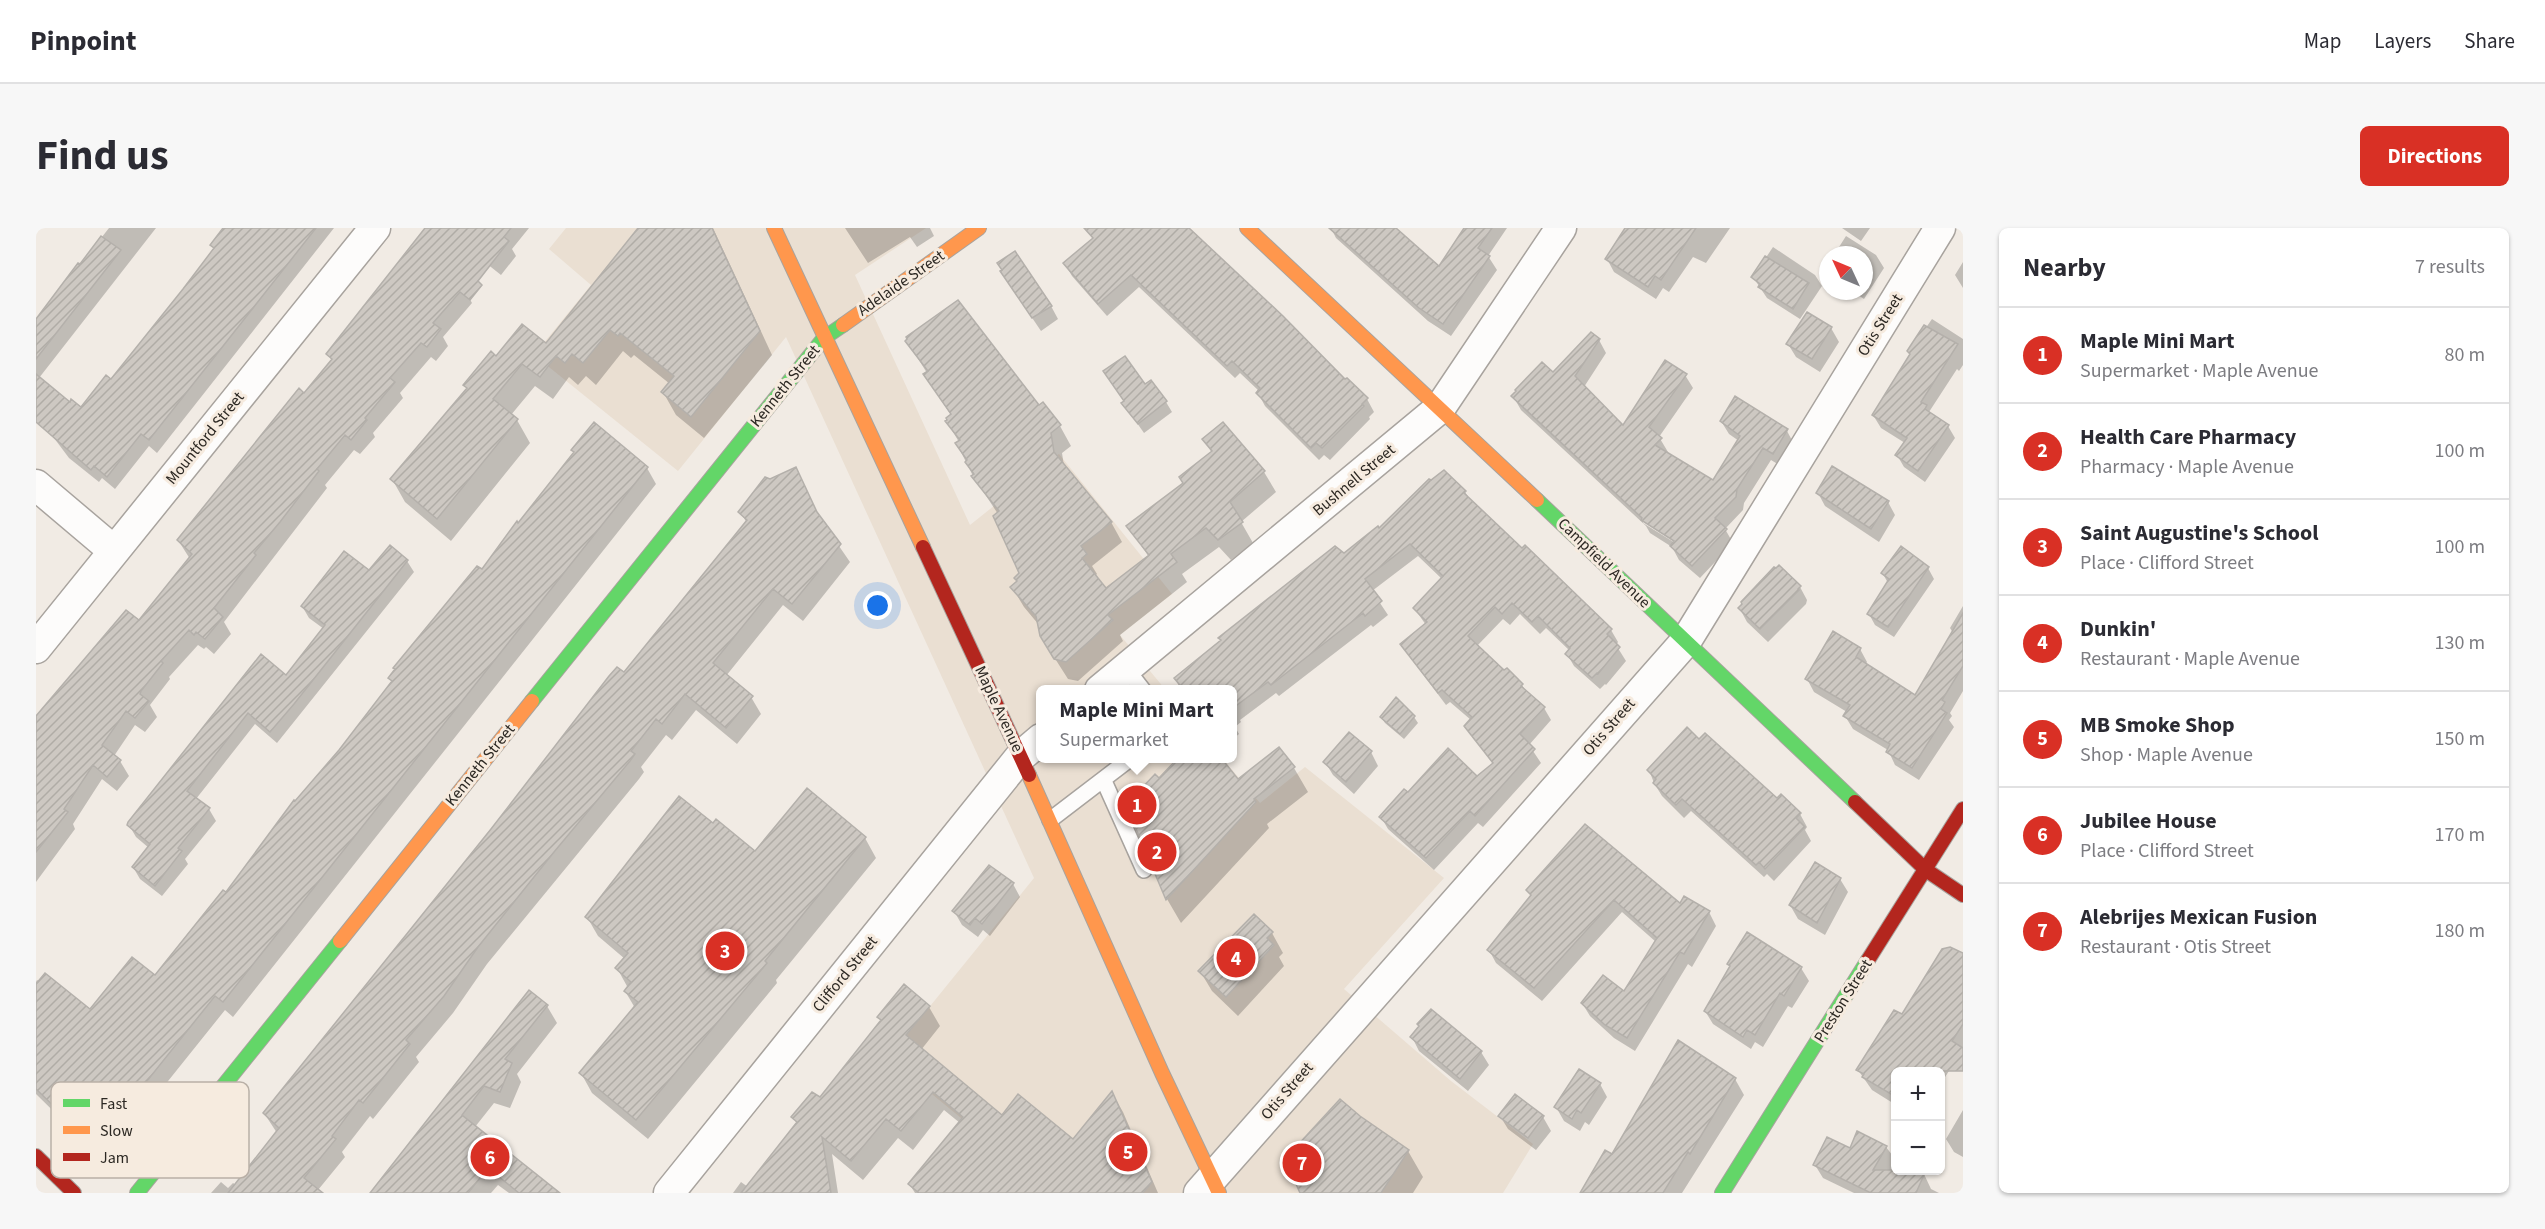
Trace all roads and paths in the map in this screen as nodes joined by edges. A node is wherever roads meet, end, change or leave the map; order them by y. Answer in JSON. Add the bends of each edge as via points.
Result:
{"nodes":[{"id":1,"x":375,"y":228,"type":"edge"},
{"id":2,"x":774,"y":228,"type":"edge"},
{"id":3,"x":979,"y":228,"type":"edge"},
{"id":4,"x":1247,"y":228,"type":"edge"},
{"id":5,"x":1561,"y":228,"type":"edge"},
{"id":6,"x":1940,"y":228,"type":"edge"},
{"id":7,"x":824,"y":338,"type":"junction"},
{"id":8,"x":1440,"y":408,"type":"junction"},
{"id":9,"x":36,"y":485,"type":"edge"},
{"id":10,"x":114,"y":551,"type":"junction"},
{"id":11,"x":1686,"y":641,"type":"junction"},
{"id":12,"x":36,"y":648,"type":"edge"},
{"id":13,"x":1135,"y":679,"type":"edge"},
{"id":14,"x":1116,"y":685,"type":"edge"},
{"id":15,"x":1031,"y":747,"type":"edge"},
{"id":16,"x":1126,"y":763,"type":"edge"},
{"id":17,"x":1104,"y":781,"type":"junction"},
{"id":18,"x":1963,"y":809,"type":"edge"},
{"id":19,"x":1050,"y":820,"type":"junction"},
{"id":20,"x":1144,"y":870,"type":"dead end"},
{"id":21,"x":1926,"y":870,"type":"junction"},
{"id":22,"x":1963,"y":895,"type":"edge"},
{"id":23,"x":226,"y":1082,"type":"edge"},
{"id":24,"x":36,"y":1156,"type":"edge"},
{"id":25,"x":51,"y":1171,"type":"edge"},
{"id":26,"x":59,"y":1178,"type":"edge"},
{"id":27,"x":149,"y":1178,"type":"edge"},
{"id":28,"x":1210,"y":1188,"type":"edge"},
{"id":29,"x":1724,"y":1192,"type":"edge"},
{"id":30,"x":74,"y":1193,"type":"edge"},
{"id":31,"x":137,"y":1193,"type":"edge"},
{"id":32,"x":669,"y":1193,"type":"edge"}],
"edges":[{"from":1,"to":10,"type":"street","name":"Mountford Street"},
{"from":2,"to":7,"type":"street","name":"Maple Avenue"},
{"from":3,"to":7,"type":"street","name":"Adelaide Street"},
{"from":4,"to":8,"type":"street","name":"Campfield Avenue"},
{"from":5,"to":8,"type":"street","name":"Bushnell Street"},
{"from":6,"to":11,"type":"street","name":"Otis Street"},
{"from":7,"to":15,"type":"street","name":"Maple Avenue"},
{"from":7,"to":23,"type":"street","name":"Kenneth Street"},
{"from":8,"to":11,"type":"street","name":"Campfield Avenue"},
{"from":8,"to":13,"type":"street","name":"Bushnell Street"},
{"from":9,"to":10,"type":"street"},
{"from":10,"to":12,"type":"street","name":"Mountford Street"},
{"from":11,"to":21,"type":"street","name":"Campfield Avenue"},
{"from":11,"to":28,"type":"street","name":"Otis Street"},
{"from":13,"to":14,"type":"street","name":"Bushnell Street"},
{"from":15,"to":19,"type":"street","name":"Maple Avenue"},
{"from":15,"to":32,"type":"street","name":"Clifford Street"},
{"from":16,"to":17,"type":"lane"},
{"from":17,"to":19,"type":"lane"},
{"from":17,"to":20,"type":"lane"},
{"from":18,"to":21,"type":"street","name":"Preston Street"},
{"from":19,"to":28,"type":"street","name":"Maple Avenue"},
{"from":21,"to":22,"type":"street","name":"Campfield Avenue"},
{"from":21,"to":29,"type":"street","name":"Preston Street"},
{"from":24,"to":25,"type":"street"},
{"from":26,"to":30,"type":"street"},
{"from":27,"to":31,"type":"street","name":"Kenneth Street"}]}
